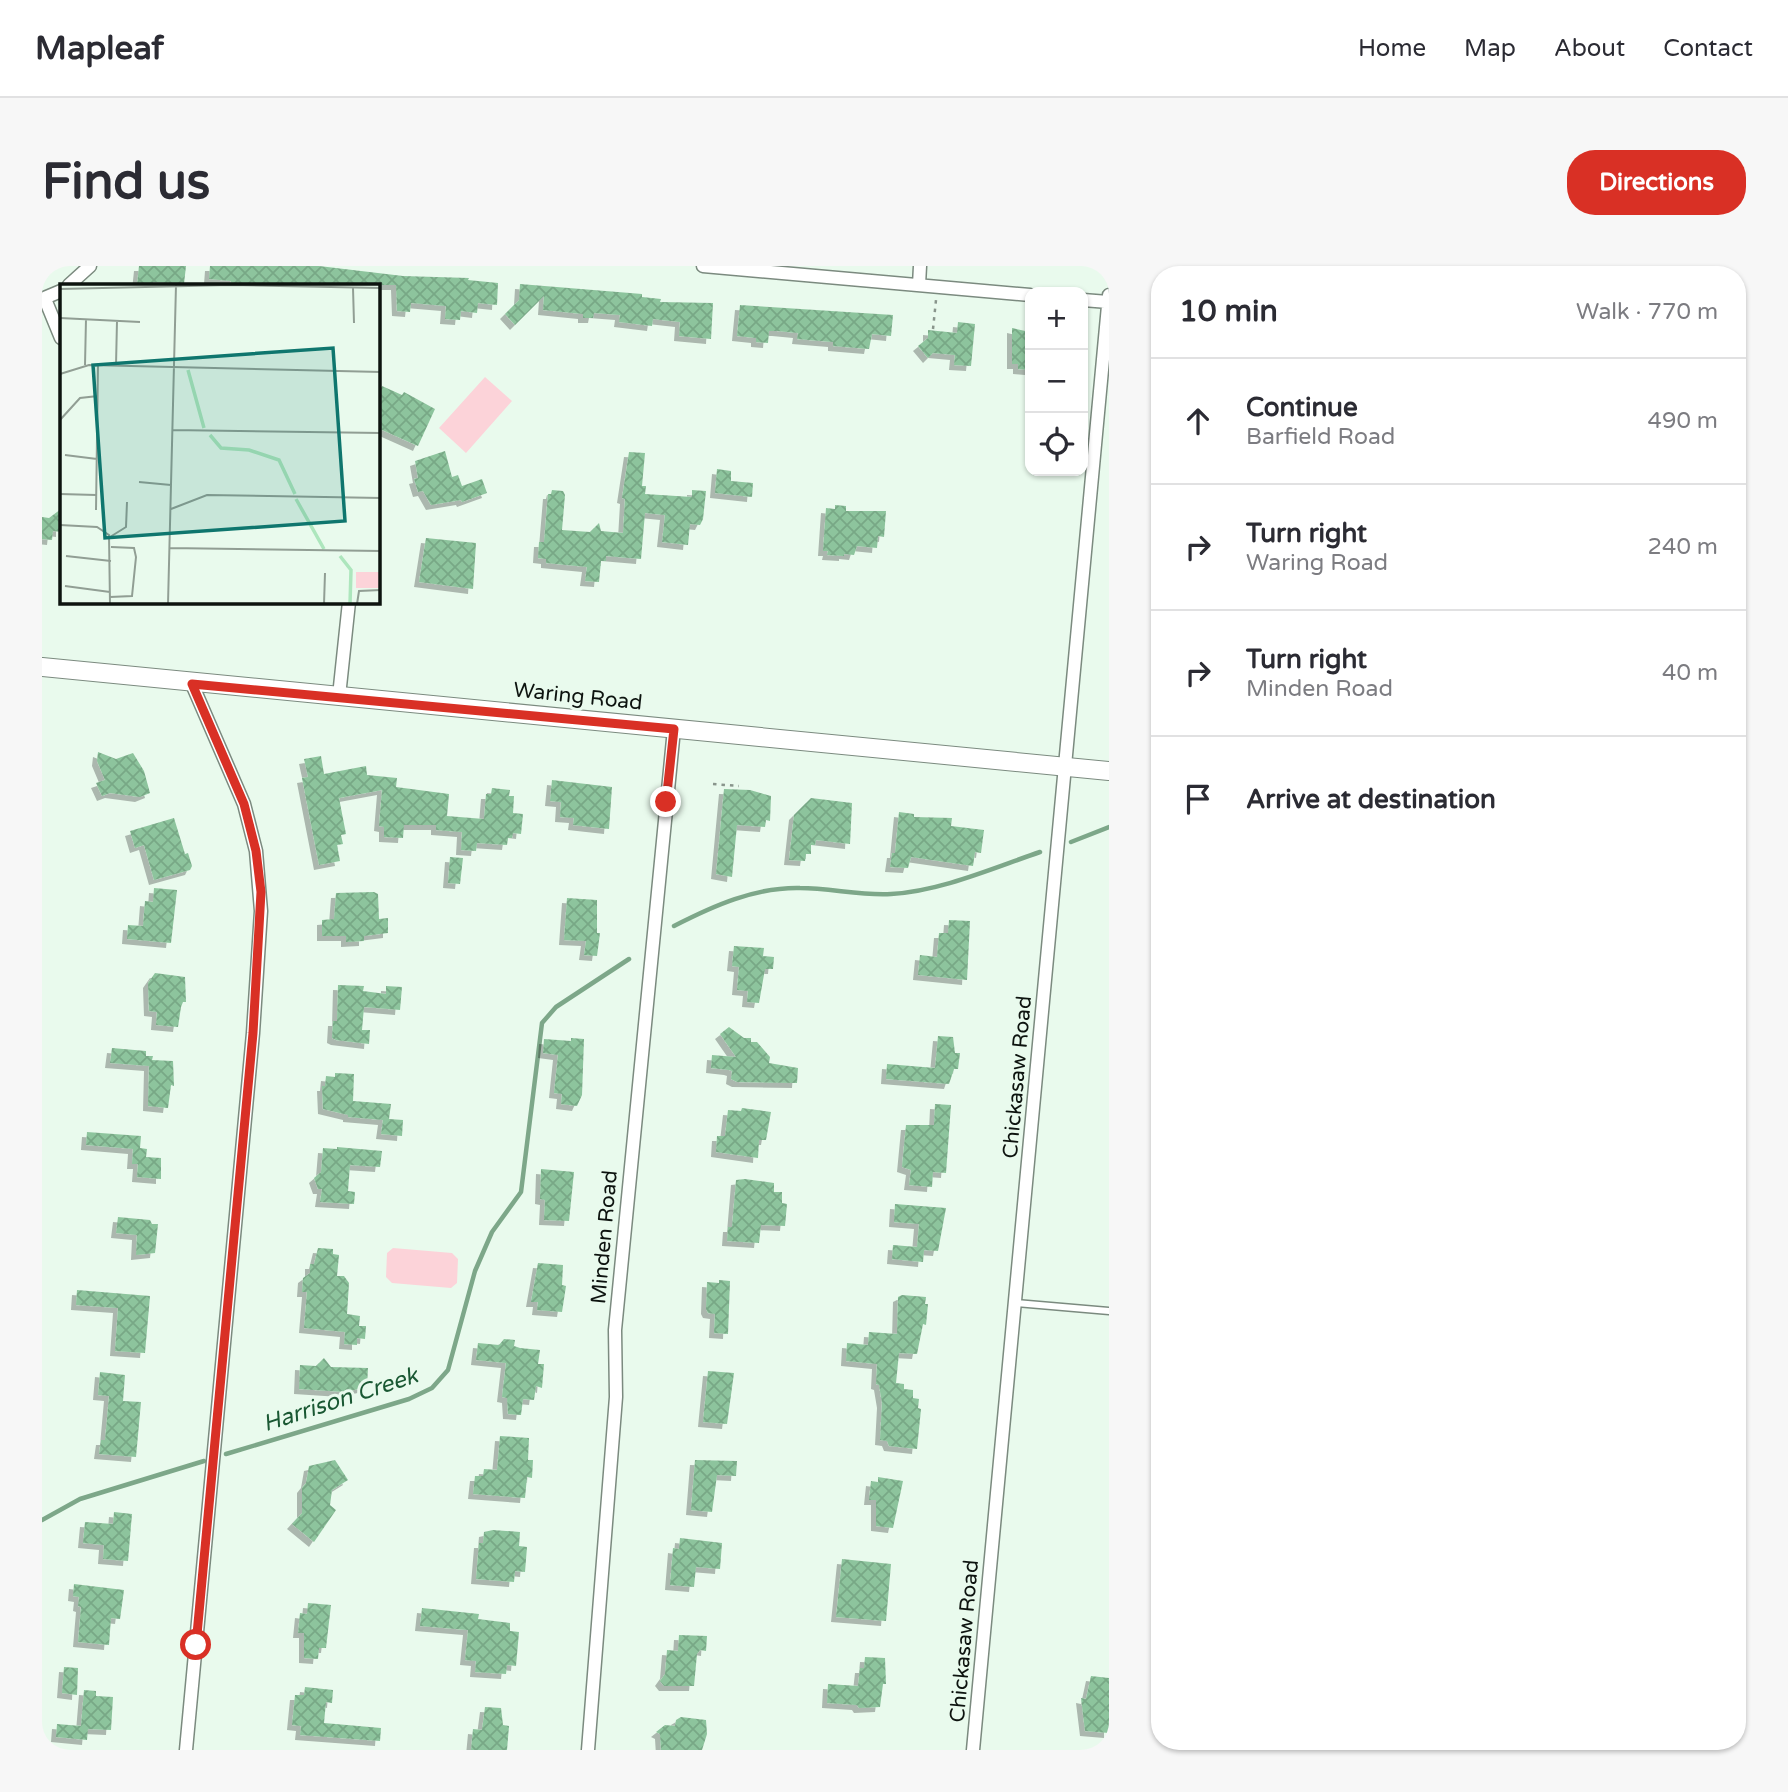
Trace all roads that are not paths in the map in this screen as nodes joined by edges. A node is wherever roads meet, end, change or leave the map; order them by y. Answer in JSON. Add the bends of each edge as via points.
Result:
{"nodes":[{"id":1,"x":703,"y":266,"type":"edge"},
{"id":2,"x":920,"y":266,"type":"edge"},
{"id":3,"x":86,"y":270,"type":"edge"},
{"id":4,"x":70,"y":284,"type":"edge"},
{"id":5,"x":919,"y":285,"type":"junction"},
{"id":6,"x":60,"y":291,"type":"edge"},
{"id":7,"x":1025,"y":295,"type":"edge"},
{"id":8,"x":1109,"y":295,"type":"edge"},
{"id":9,"x":44,"y":299,"type":"edge"},
{"id":10,"x":1088,"y":300,"type":"edge"},
{"id":11,"x":1108,"y":302,"type":"edge"},
{"id":12,"x":60,"y":336,"type":"edge"},
{"id":13,"x":1103,"y":407,"type":"edge"},
{"id":14,"x":349,"y":604,"type":"edge"},
{"id":15,"x":42,"y":667,"type":"edge"},
{"id":16,"x":192,"y":684,"type":"junction"},
{"id":17,"x":339,"y":696,"type":"junction"},
{"id":18,"x":674,"y":729,"type":"junction"},
{"id":19,"x":1062,"y":766,"type":"junction"},
{"id":20,"x":1109,"y":771,"type":"edge"},
{"id":21,"x":1016,"y":1303,"type":"junction"},
{"id":22,"x":1109,"y":1311,"type":"edge"},
{"id":23,"x":187,"y":1750,"type":"edge"},
{"id":24,"x":588,"y":1750,"type":"edge"},
{"id":25,"x":973,"y":1750,"type":"edge"}],
"edges":[{"from":1,"to":5,"type":"street"},
{"from":2,"to":5,"type":"street"},
{"from":3,"to":4,"type":"street"},
{"from":5,"to":7,"type":"street"},
{"from":6,"to":9,"type":"street"},
{"from":8,"to":11,"type":"street"},
{"from":9,"to":12,"type":"street"},
{"from":10,"to":11,"type":"street"},
{"from":11,"to":13,"type":"street"},
{"from":13,"to":19,"type":"street","name":"Chickasaw Road"},
{"from":14,"to":17,"type":"street"},
{"from":15,"to":16,"type":"main road","name":"Waring Road"},
{"from":16,"to":17,"type":"main road","name":"Waring Road"},
{"from":16,"to":23,"type":"street","via":[[244,804],[256,851],[261,911]]},
{"from":17,"to":18,"type":"main road","name":"Waring Road"},
{"from":18,"to":19,"type":"main road","name":"Waring Road"},
{"from":18,"to":24,"type":"street","name":"Minden Road","via":[[615,1330],[616,1397]]},
{"from":19,"to":20,"type":"main road","name":"Waring Road"},
{"from":19,"to":21,"type":"street","name":"Chickasaw Road"},
{"from":21,"to":22,"type":"lane"},
{"from":21,"to":25,"type":"street","name":"Chickasaw Road"}]}
